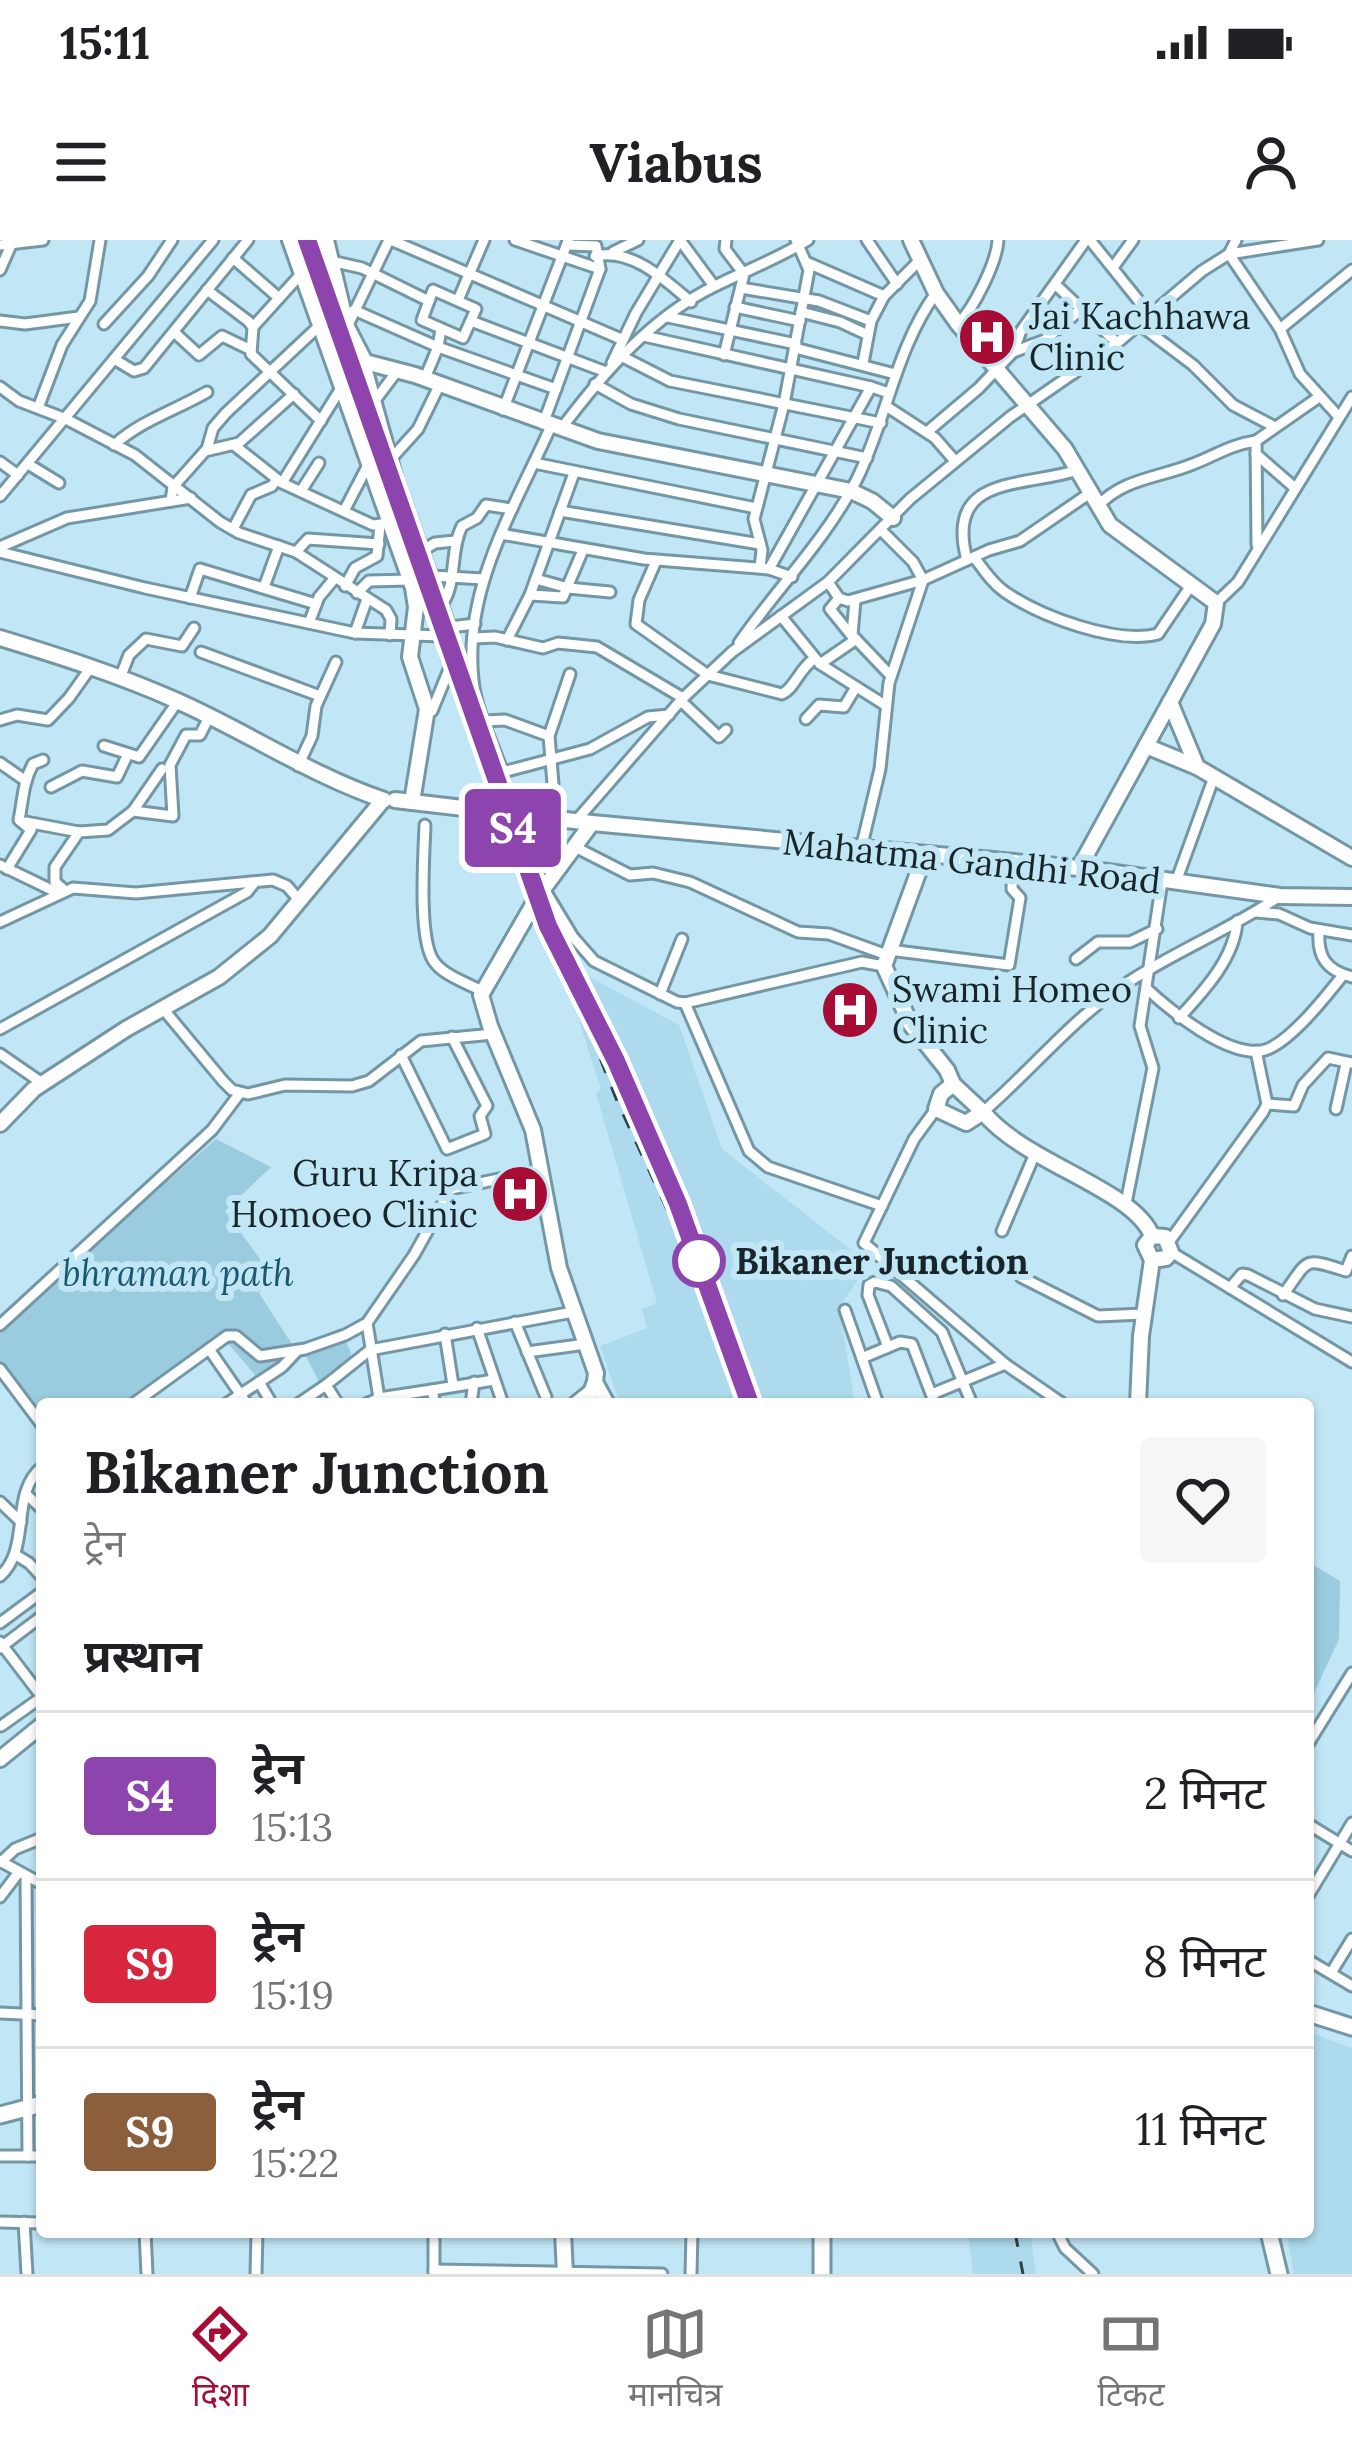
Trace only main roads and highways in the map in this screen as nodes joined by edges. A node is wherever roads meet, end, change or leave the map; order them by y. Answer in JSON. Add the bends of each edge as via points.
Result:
{"nodes":[{"id":1,"x":1314,"y":2017,"type":"edge"},
{"id":2,"x":1314,"y":2025,"type":"edge"},
{"id":3,"x":1351,"y":2033,"type":"edge"},
{"id":4,"x":33,"y":2105,"type":"edge"},
{"id":5,"x":0,"y":2115,"type":"edge"},
{"id":6,"x":821,"y":2238,"type":"edge"},
{"id":7,"x":1274,"y":2238,"type":"edge"},
{"id":8,"x":822,"y":2274,"type":"edge"},
{"id":9,"x":1282,"y":2274,"type":"edge"}],
"edges":[{"from":1,"to":3,"type":"main road"},
{"from":2,"to":3,"type":"main road"},
{"from":4,"to":5,"type":"main road"},
{"from":6,"to":8,"type":"main road"},
{"from":7,"to":9,"type":"main road"}]}
